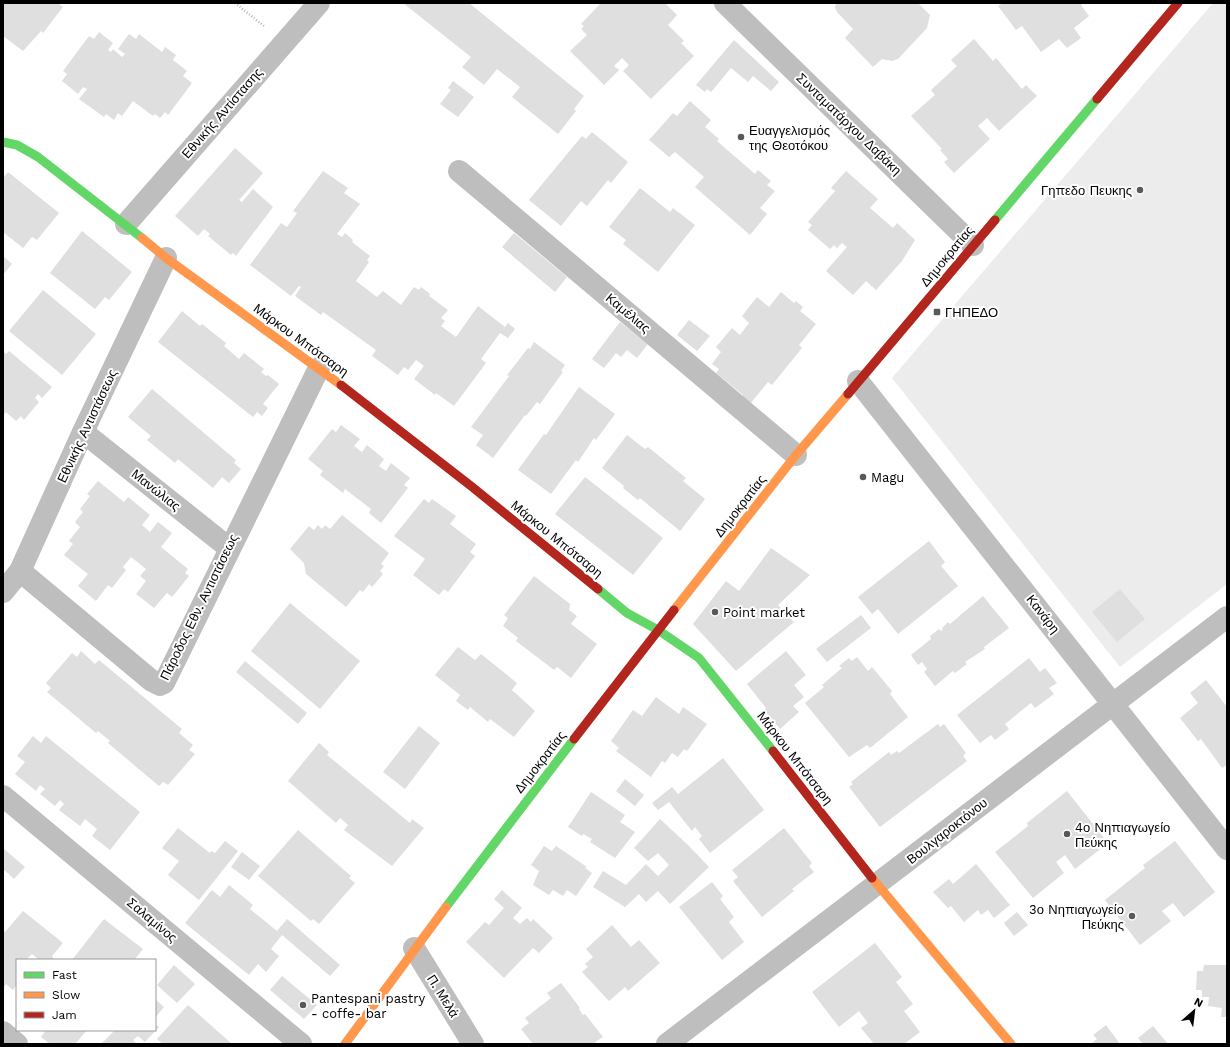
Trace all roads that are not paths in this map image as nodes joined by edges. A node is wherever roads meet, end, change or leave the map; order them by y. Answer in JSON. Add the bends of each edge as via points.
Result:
{"nodes":[{"id":1,"x":319,"y":3,"type":"edge"},
{"id":2,"x":725,"y":3,"type":"edge"},
{"id":3,"x":1178,"y":3,"type":"edge"},
{"id":4,"x":3,"y":142,"type":"edge"},
{"id":5,"x":459,"y":171,"type":"dead end"},
{"id":6,"x":126,"y":224,"type":"junction"},
{"id":7,"x":973,"y":244,"type":"junction"},
{"id":8,"x":166,"y":258,"type":"junction"},
{"id":9,"x":319,"y":368,"type":"junction"},
{"id":10,"x":858,"y":381,"type":"junction"},
{"id":11,"x":83,"y":432,"type":"junction"},
{"id":12,"x":796,"y":455,"type":"junction"},
{"id":13,"x":229,"y":548,"type":"junction"},
{"id":14,"x":20,"y":571,"type":"junction"},
{"id":15,"x":3,"y":592,"type":"edge"},
{"id":16,"x":1227,"y":618,"type":"edge"},
{"id":17,"x":658,"y":630,"type":"junction"},
{"id":18,"x":1114,"y":703,"type":"junction"},
{"id":19,"x":3,"y":796,"type":"edge"},
{"id":20,"x":1227,"y":849,"type":"edge"},
{"id":21,"x":877,"y":884,"type":"junction"},
{"id":22,"x":414,"y":948,"type":"junction"},
{"id":23,"x":3,"y":1032,"type":"edge"},
{"id":24,"x":17,"y":1044,"type":"edge"},
{"id":25,"x":301,"y":1044,"type":"edge"},
{"id":26,"x":345,"y":1044,"type":"edge"},
{"id":27,"x":473,"y":1044,"type":"edge"},
{"id":28,"x":667,"y":1044,"type":"edge"},
{"id":29,"x":1011,"y":1044,"type":"edge"}],
"edges":[{"from":1,"to":6,"type":"street","name":"Εθνικής Αντίστασης"},
{"from":2,"to":7,"type":"street","name":"Συνταματάρχου Δαβάκη"},
{"from":3,"to":7,"type":"street","name":"Δημοκρατίας"},
{"from":4,"to":6,"type":"street","name":"Μάρκου Μπότσαρη","via":[[17,145],[38,157]]},
{"from":5,"to":12,"type":"street","name":"Καμέλιας"},
{"from":6,"to":8,"type":"street","name":"Μάρκου Μπότσαρη"},
{"from":7,"to":10,"type":"street","name":"Δημοκρατίας"},
{"from":8,"to":9,"type":"street","name":"Μάρκου Μπότσαρη"},
{"from":8,"to":11,"type":"street","name":"Εθνικής Αντιστάσεως"},
{"from":9,"to":13,"type":"street","name":"Πάροδος Εθν. Αντιστάσεως"},
{"from":9,"to":17,"type":"street","name":"Μάρκου Μπότσαρη","via":[[471,486],[627,614]]},
{"from":10,"to":12,"type":"street","name":"Δημοκρατίας"},
{"from":10,"to":18,"type":"street","name":"Κανάρη"},
{"from":11,"to":13,"type":"street","name":"Μανώλιας"},
{"from":11,"to":14,"type":"street","name":"Εθνικής Αντιστάσεως"},
{"from":12,"to":17,"type":"street","name":"Δημοκρατίας"},
{"from":13,"to":14,"type":"street","name":"Πάροδος Εθν. Αντιστάσεως","via":[[164,683],[160,686]]},
{"from":14,"to":15,"type":"street","name":"Εθνικής Αντιστάσεως"},
{"from":16,"to":18,"type":"street","name":"Βουλγαροκτόνου"},
{"from":17,"to":21,"type":"street","name":"Μάρκου Μπότσαρη","via":[[699,658]]},
{"from":17,"to":22,"type":"street","name":"Δημοκρατίας"},
{"from":18,"to":20,"type":"street","name":"Κανάρη"},
{"from":18,"to":21,"type":"street","name":"Βουλγαροκτόνου"},
{"from":19,"to":25,"type":"street","name":"Σαλαμίνος"},
{"from":21,"to":28,"type":"street","name":"Βουλγαροκτόνου"},
{"from":21,"to":29,"type":"street","name":"Μάρκου Μπότσαρη"},
{"from":22,"to":26,"type":"street","name":"Δημοκρατίας"},
{"from":22,"to":27,"type":"street","name":"Π. Μελά"},
{"from":23,"to":24,"type":"street"}]}
